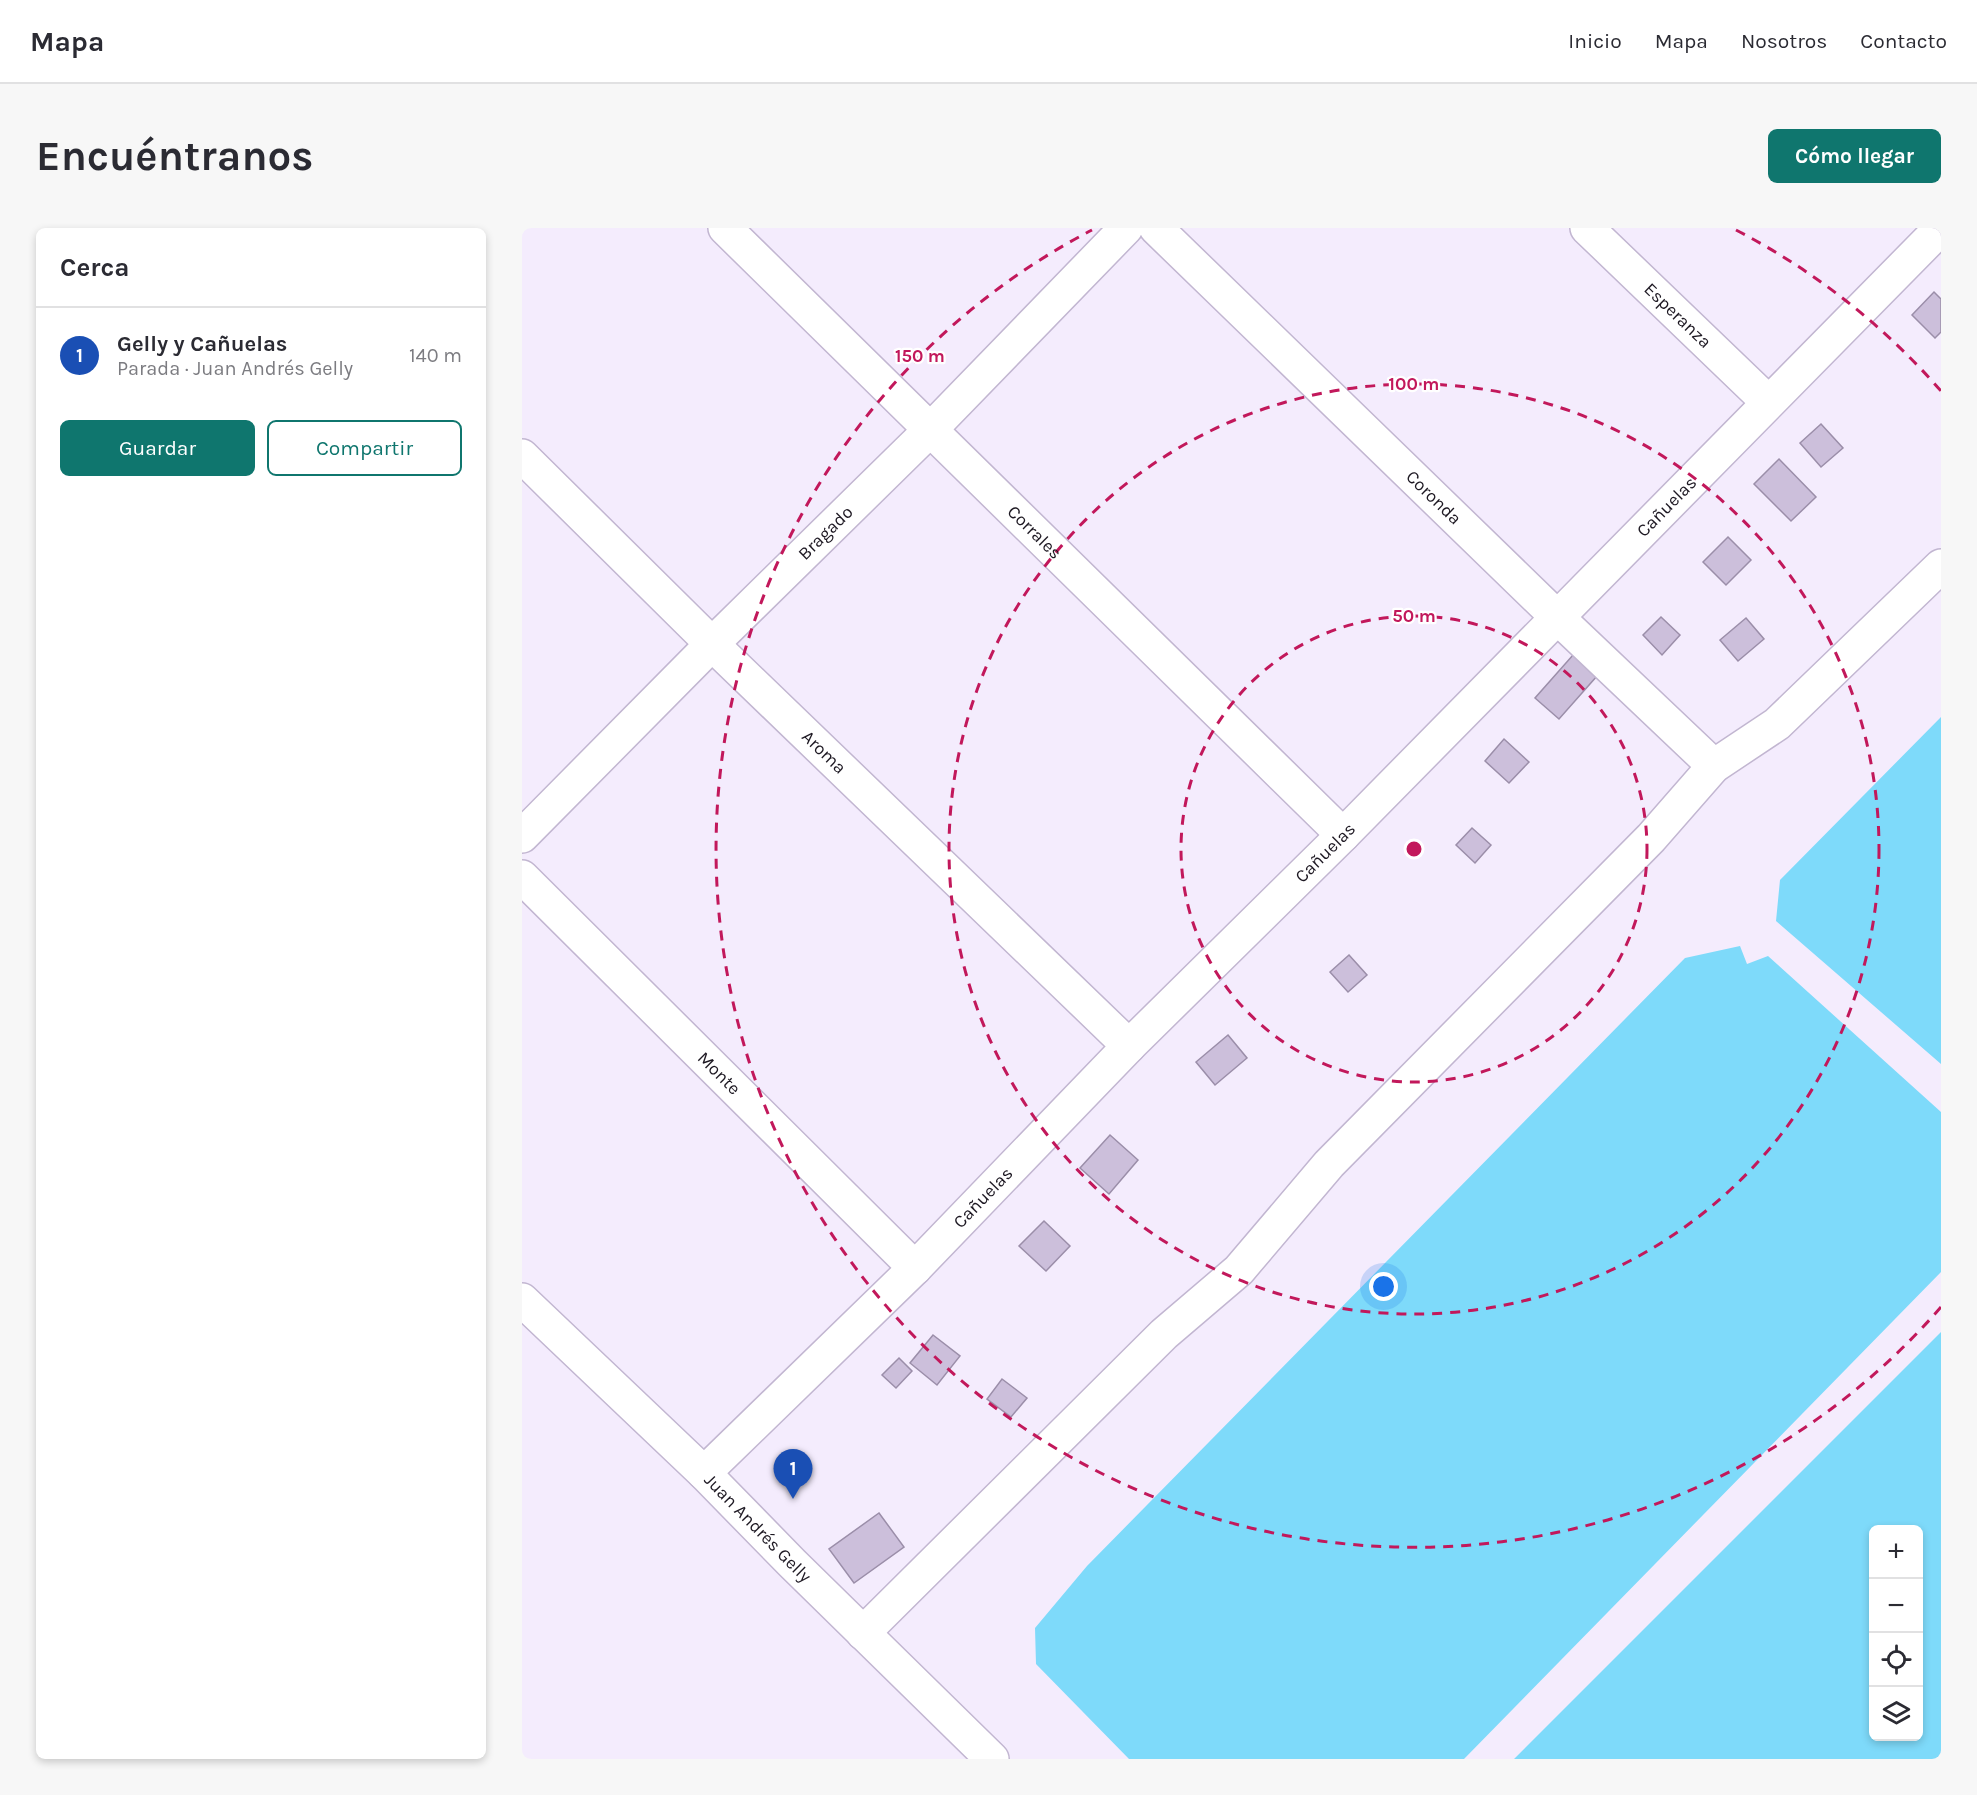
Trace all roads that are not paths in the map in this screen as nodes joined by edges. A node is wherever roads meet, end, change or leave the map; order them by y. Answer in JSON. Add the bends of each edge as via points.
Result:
{"nodes":[{"id":1,"x":725,"y":228,"type":"edge"},
{"id":2,"x":1126,"y":228,"type":"edge"},
{"id":3,"x":1156,"y":228,"type":"edge"},
{"id":4,"x":1587,"y":228,"type":"edge"},
{"id":5,"x":1941,"y":228,"type":"edge"},
{"id":6,"x":1768,"y":402,"type":"junction"},
{"id":7,"x":931,"y":429,"type":"junction"},
{"id":8,"x":522,"y":456,"type":"edge"},
{"id":9,"x":1941,"y":566,"type":"edge"},
{"id":10,"x":1557,"y":617,"type":"junction"},
{"id":11,"x":712,"y":644,"type":"junction"},
{"id":12,"x":1714,"y":766,"type":"junction"},
{"id":13,"x":1343,"y":835,"type":"junction"},
{"id":14,"x":522,"y":836,"type":"edge"},
{"id":15,"x":522,"y":878,"type":"edge"},
{"id":16,"x":1129,"y":1046,"type":"junction"},
{"id":17,"x":915,"y":1268,"type":"junction"},
{"id":18,"x":522,"y":1300,"type":"edge"},
{"id":19,"x":704,"y":1473,"type":"junction"},
{"id":20,"x":863,"y":1633,"type":"junction"},
{"id":21,"x":992,"y":1759,"type":"edge"}],
"edges":[{"from":1,"to":7,"type":"street","name":"Corrales"},
{"from":2,"to":7,"type":"street","name":"Bragado"},
{"from":3,"to":10,"type":"street","name":"Coronda"},
{"from":4,"to":6,"type":"street","name":"Esperanza"},
{"from":5,"to":6,"type":"street","name":"Cañuelas"},
{"from":6,"to":10,"type":"street","name":"Cañuelas"},
{"from":7,"to":11,"type":"street","name":"Bragado"},
{"from":7,"to":13,"type":"street","name":"Corrales"},
{"from":8,"to":11,"type":"street","name":"Aroma"},
{"from":9,"to":12,"type":"street","via":[[1777,724]]},
{"from":10,"to":12,"type":"street","name":"Coronda"},
{"from":10,"to":13,"type":"street","name":"Cañuelas"},
{"from":11,"to":14,"type":"street","name":"Bragado"},
{"from":11,"to":16,"type":"street","name":"Aroma"},
{"from":12,"to":20,"type":"street","via":[[1651,838],[1329,1164],[1239,1270],[1164,1334]]},
{"from":13,"to":16,"type":"street","name":"Cañuelas"},
{"from":15,"to":17,"type":"street","name":"Monte"},
{"from":16,"to":17,"type":"street","name":"Cañuelas"},
{"from":17,"to":19,"type":"street","name":"Cañuelas"},
{"from":18,"to":19,"type":"street","name":"Juan Andrés Gelly"},
{"from":19,"to":20,"type":"street","name":"Juan Andrés Gelly"},
{"from":20,"to":21,"type":"street","name":"Juan Andrés Gelly"}]}
